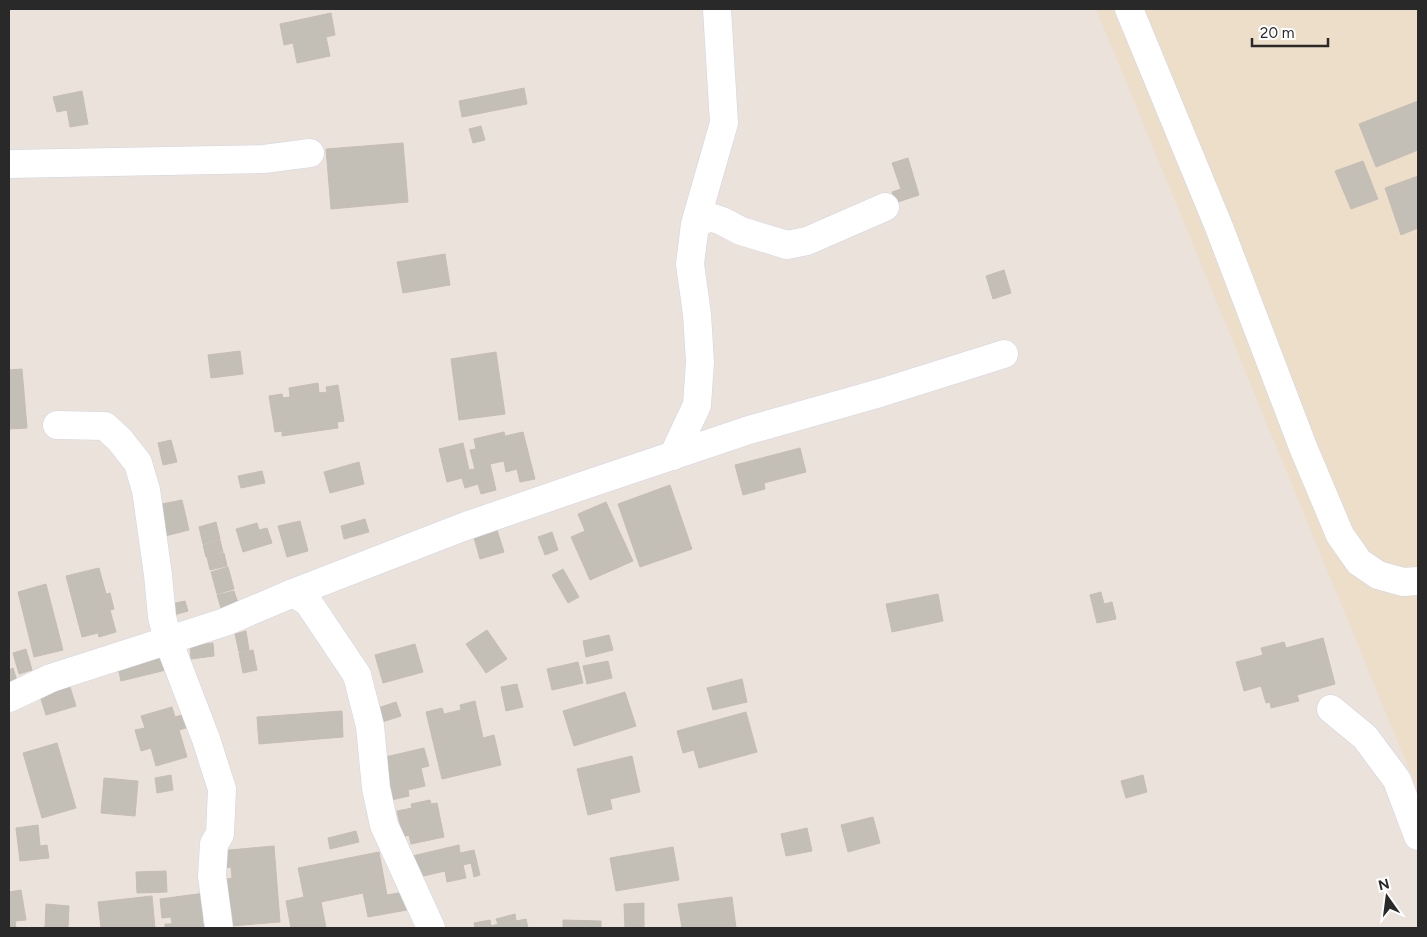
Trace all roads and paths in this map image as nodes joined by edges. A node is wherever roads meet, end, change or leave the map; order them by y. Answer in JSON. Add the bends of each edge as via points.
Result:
{"nodes":[{"id":1,"x":717,"y":9,"type":"edge"},
{"id":2,"x":1129,"y":9,"type":"edge"},
{"id":3,"x":310,"y":153,"type":"dead end"},
{"id":4,"x":9,"y":164,"type":"edge"},
{"id":5,"x":885,"y":207,"type":"dead end"},
{"id":6,"x":695,"y":224,"type":"junction"},
{"id":7,"x":1004,"y":354,"type":"dead end"},
{"id":8,"x":57,"y":425,"type":"dead end"},
{"id":9,"x":673,"y":456,"type":"junction"},
{"id":10,"x":1418,"y":581,"type":"edge"},
{"id":11,"x":293,"y":593,"type":"junction"},
{"id":12,"x":168,"y":640,"type":"junction"},
{"id":13,"x":9,"y":698,"type":"edge"},
{"id":14,"x":1331,"y":710,"type":"dead end"},
{"id":15,"x":1418,"y":836,"type":"edge"},
{"id":16,"x":219,"y":928,"type":"edge"},
{"id":17,"x":431,"y":928,"type":"edge"}],
"edges":[{"from":1,"to":6,"type":"street","via":[[724,123]]},
{"from":2,"to":10,"type":"street","via":[[1220,227],[1303,447],[1340,535],[1359,562],[1378,575],[1403,582]]},
{"from":3,"to":4,"type":"street","via":[[264,159]]},
{"from":5,"to":6,"type":"street","via":[[808,240],[788,245],[741,232],[710,217]]},
{"from":6,"to":9,"type":"street","via":[[690,264],[700,362],[697,404]]},
{"from":7,"to":9,"type":"street"},
{"from":8,"to":12,"type":"street","via":[[105,426],[138,463],[146,490],[162,617]]},
{"from":9,"to":11,"type":"street","via":[[463,527]]},
{"from":11,"to":12,"type":"street","via":[[225,622]]},
{"from":11,"to":17,"type":"street","via":[[308,602],[356,675],[370,726],[376,788],[384,825]]},
{"from":12,"to":13,"type":"street","via":[[51,678]]},
{"from":12,"to":16,"type":"street","via":[[222,789],[220,834],[214,844],[212,876]]},
{"from":14,"to":15,"type":"street","via":[[1365,737],[1396,780]]}]}
